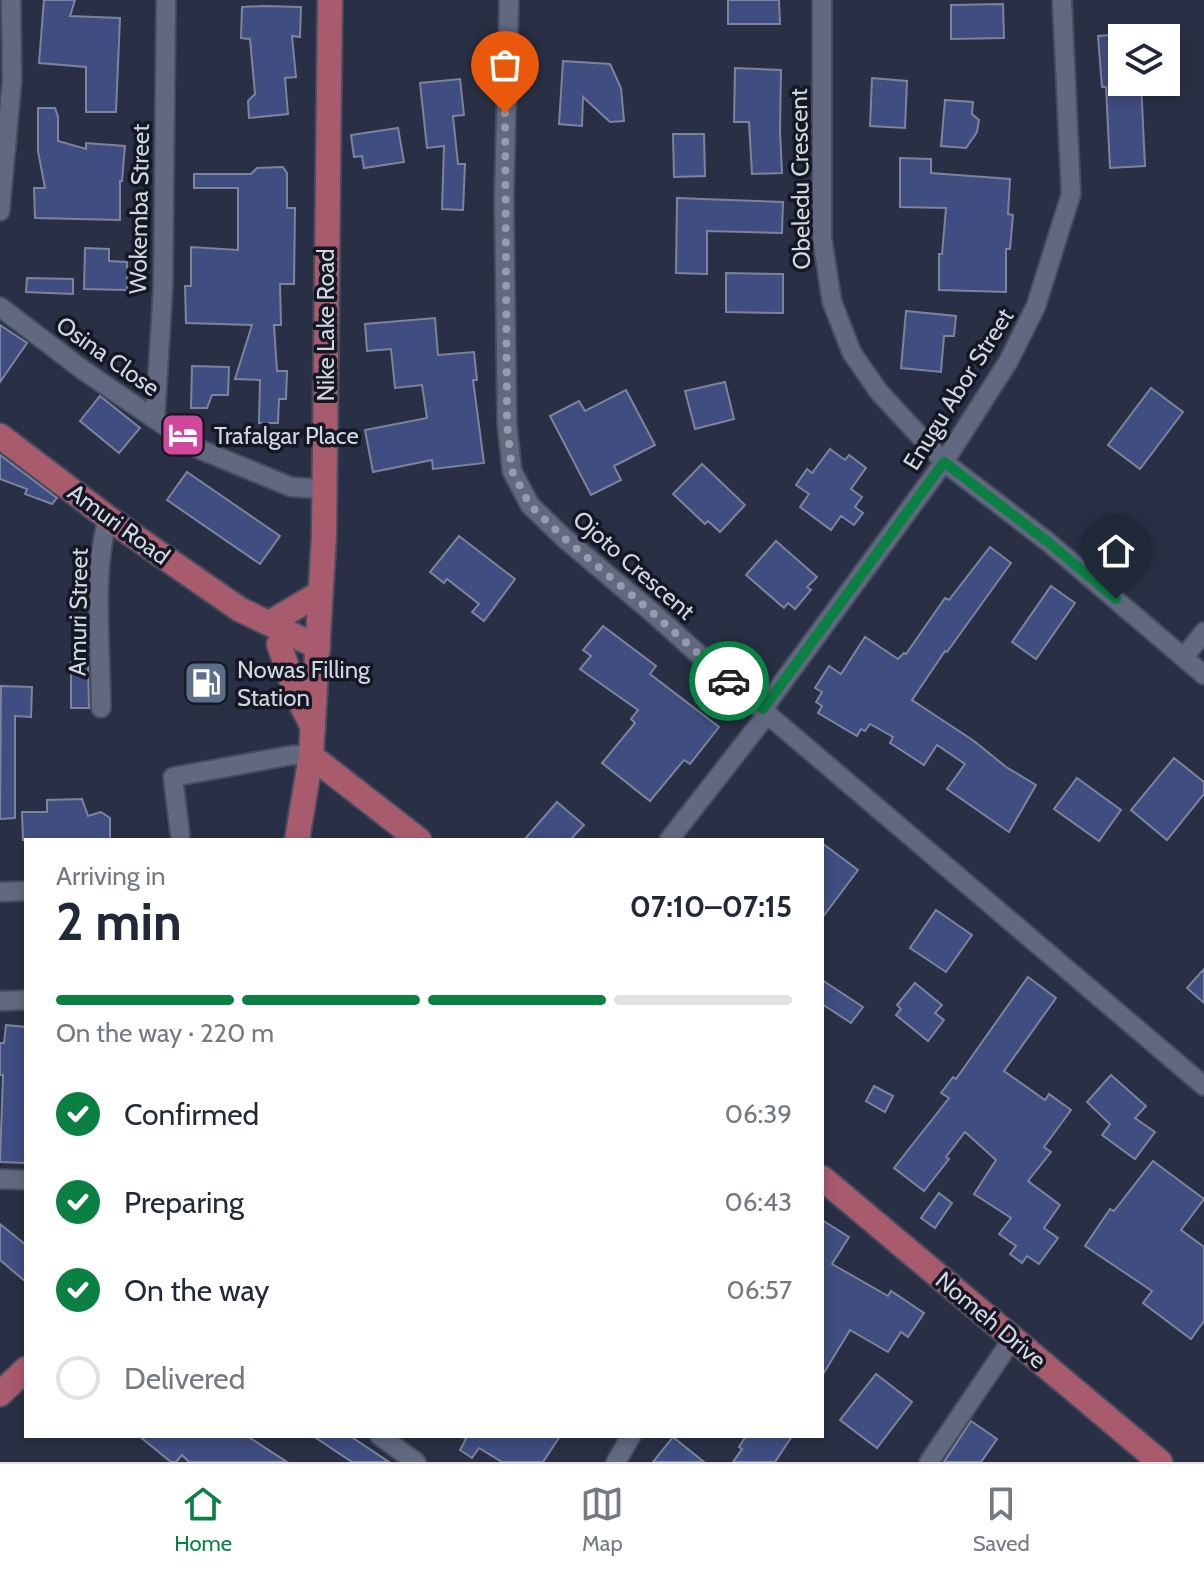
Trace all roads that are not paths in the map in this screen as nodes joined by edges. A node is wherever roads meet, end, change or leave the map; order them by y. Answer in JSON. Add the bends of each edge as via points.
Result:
{"nodes":[{"id":1,"x":11,"y":0,"type":"edge"},
{"id":2,"x":166,"y":0,"type":"edge"},
{"id":3,"x":330,"y":0,"type":"edge"},
{"id":4,"x":509,"y":0,"type":"edge"},
{"id":5,"x":822,"y":0,"type":"edge"},
{"id":6,"x":1062,"y":0,"type":"edge"},
{"id":7,"x":0,"y":211,"type":"edge"},
{"id":8,"x":0,"y":307,"type":"edge"},
{"id":9,"x":155,"y":419,"type":"junction"},
{"id":10,"x":0,"y":436,"type":"edge"},
{"id":11,"x":944,"y":462,"type":"junction"},
{"id":12,"x":324,"y":489,"type":"junction"},
{"id":13,"x":108,"y":518,"type":"junction"},
{"id":14,"x":320,"y":593,"type":"junction"},
{"id":15,"x":1204,"y":632,"type":"edge"},
{"id":16,"x":275,"y":633,"type":"junction"},
{"id":17,"x":1184,"y":657,"type":"junction"},
{"id":18,"x":317,"y":658,"type":"junction"},
{"id":19,"x":1204,"y":675,"type":"edge"},
{"id":20,"x":101,"y":708,"type":"dead end"},
{"id":21,"x":766,"y":711,"type":"junction"},
{"id":22,"x":313,"y":728,"type":"junction"},
{"id":23,"x":311,"y":756,"type":"junction"},
{"id":24,"x":180,"y":834,"type":"dead end"},
{"id":25,"x":297,"y":838,"type":"edge"},
{"id":26,"x":416,"y":838,"type":"edge"},
{"id":27,"x":671,"y":838,"type":"edge"},
{"id":28,"x":24,"y":891,"type":"edge"},
{"id":29,"x":0,"y":892,"type":"edge"},
{"id":30,"x":24,"y":1000,"type":"edge"},
{"id":31,"x":0,"y":1001,"type":"edge"},
{"id":32,"x":1204,"y":1086,"type":"edge"},
{"id":33,"x":0,"y":1179,"type":"edge"},
{"id":34,"x":24,"y":1180,"type":"edge"},
{"id":35,"x":824,"y":1180,"type":"edge"},
{"id":36,"x":1013,"y":1338,"type":"junction"},
{"id":37,"x":24,"y":1371,"type":"edge"},
{"id":38,"x":0,"y":1394,"type":"edge"},
{"id":39,"x":383,"y":1438,"type":"edge"},
{"id":40,"x":630,"y":1438,"type":"edge"},
{"id":41,"x":416,"y":1462,"type":"edge"},
{"id":42,"x":616,"y":1462,"type":"edge"},
{"id":43,"x":929,"y":1462,"type":"edge"},
{"id":44,"x":1160,"y":1462,"type":"edge"}],
"edges":[{"from":1,"to":7,"type":"street","via":[[12,81]]},
{"from":2,"to":9,"type":"street","name":"Wokemba Street","via":[[163,288]]},
{"from":3,"to":12,"type":"main road","name":"Nike Lake Road"},
{"from":4,"to":21,"type":"street","name":"Ojoto Crescent","via":[[504,197],[512,471],[530,505],[564,538]]},
{"from":5,"to":11,"type":"street","name":"Obeledu Crescent","via":[[822,238],[830,296],[859,365]]},
{"from":6,"to":11,"type":"street","name":"Enugu Abor Street","via":[[1070,201],[1029,322]]},
{"from":8,"to":9,"type":"street","name":"Osina Close"},
{"from":9,"to":12,"type":"street","name":"Osina Close","via":[[199,449],[291,487]]},
{"from":10,"to":13,"type":"main road","name":"Amuri Road"},
{"from":11,"to":17,"type":"street","name":"Obeledu Crescent"},
{"from":11,"to":21,"type":"street","name":"Enugu Abor Street"},
{"from":12,"to":14,"type":"main road","name":"Nike Lake Road"},
{"from":13,"to":16,"type":"main road","name":"Amuri Road","via":[[239,609],[245,620]]},
{"from":13,"to":20,"type":"street","name":"Amuri Street","via":[[100,572]]},
{"from":14,"to":16,"type":"main road"},
{"from":14,"to":18,"type":"main road","name":"Nike Lake Road"},
{"from":15,"to":17,"type":"street"},
{"from":16,"to":18,"type":"main road","name":"Amuri Road"},
{"from":16,"to":22,"type":"main road"},
{"from":17,"to":19,"type":"street","name":"Obeledu Crescent"},
{"from":18,"to":22,"type":"main road","name":"Nike Lake Road"},
{"from":21,"to":27,"type":"street","name":"Enugu Abor Street"},
{"from":21,"to":32,"type":"street","name":"Ojoto Crescent"},
{"from":22,"to":23,"type":"main road","name":"Nike Lake Road"},
{"from":23,"to":24,"type":"street","via":[[173,777]]},
{"from":23,"to":25,"type":"main road","name":"Nike Lake Road"},
{"from":23,"to":26,"type":"main road"},
{"from":28,"to":29,"type":"street"},
{"from":30,"to":31,"type":"street"},
{"from":33,"to":34,"type":"street"},
{"from":35,"to":36,"type":"main road","name":"Nomeh Drive"},
{"from":36,"to":43,"type":"street"},
{"from":36,"to":44,"type":"main road","name":"Nomeh Drive"},
{"from":37,"to":38,"type":"main road"},
{"from":39,"to":41,"type":"street"},
{"from":40,"to":42,"type":"street"}]}
